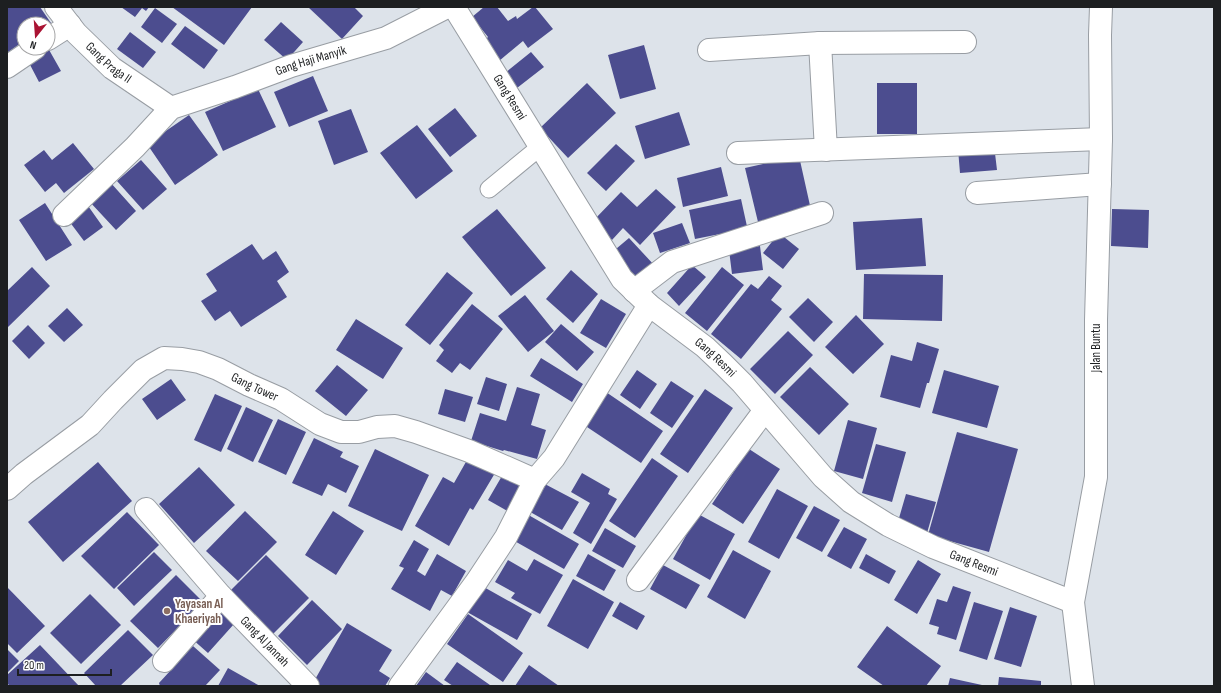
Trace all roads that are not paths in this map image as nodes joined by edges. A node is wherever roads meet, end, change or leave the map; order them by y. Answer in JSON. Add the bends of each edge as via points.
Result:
{"nodes":[{"id":1,"x":56,"y":7,"type":"edge"},
{"id":2,"x":447,"y":7,"type":"edge"},
{"id":3,"x":454,"y":7,"type":"edge"},
{"id":4,"x":1101,"y":7,"type":"edge"},
{"id":5,"x":70,"y":25,"type":"junction"},
{"id":6,"x":56,"y":35,"type":"edge"},
{"id":7,"x":965,"y":42,"type":"dead end"},
{"id":8,"x":820,"y":43,"type":"junction"},
{"id":9,"x":709,"y":50,"type":"dead end"},
{"id":10,"x":23,"y":56,"type":"edge"},
{"id":11,"x":7,"y":67,"type":"edge"},
{"id":12,"x":171,"y":108,"type":"junction"},
{"id":13,"x":1101,"y":139,"type":"junction"},
{"id":14,"x":540,"y":147,"type":"junction"},
{"id":15,"x":826,"y":150,"type":"junction"},
{"id":16,"x":738,"y":153,"type":"dead end"},
{"id":17,"x":1100,"y":184,"type":"junction"},
{"id":18,"x":489,"y":189,"type":"dead end"},
{"id":19,"x":977,"y":193,"type":"dead end"},
{"id":20,"x":822,"y":213,"type":"dead end"},
{"id":21,"x":64,"y":215,"type":"dead end"},
{"id":22,"x":641,"y":298,"type":"junction"},
{"id":23,"x":766,"y":410,"type":"junction"},
{"id":24,"x":535,"y":480,"type":"junction"},
{"id":25,"x":7,"y":489,"type":"edge"},
{"id":26,"x":146,"y":509,"type":"dead end"},
{"id":27,"x":638,"y":580,"type":"dead end"},
{"id":28,"x":222,"y":596,"type":"junction"},
{"id":29,"x":1073,"y":602,"type":"junction"},
{"id":30,"x":164,"y":661,"type":"dead end"},
{"id":31,"x":308,"y":686,"type":"edge"},
{"id":32,"x":400,"y":686,"type":"edge"},
{"id":33,"x":1083,"y":686,"type":"edge"}],
"edges":[{"from":1,"to":5,"type":"street","name":"Gang Praga II"},
{"from":2,"to":12,"type":"street","name":"Gang Haji Manyik","via":[[386,38],[291,66]]},
{"from":3,"to":14,"type":"street","name":"Gang Resmi"},
{"from":4,"to":13,"type":"street","name":"Jalan Buntu"},
{"from":5,"to":6,"type":"street"},
{"from":5,"to":12,"type":"street","name":"Gang Praga II","via":[[112,68]]},
{"from":7,"to":8,"type":"street"},
{"from":8,"to":9,"type":"street"},
{"from":8,"to":15,"type":"street"},
{"from":10,"to":11,"type":"street"},
{"from":12,"to":21,"type":"street","via":[[135,147]]},
{"from":13,"to":15,"type":"street"},
{"from":13,"to":17,"type":"street","name":"Jalan Buntu"},
{"from":14,"to":18,"type":"lane"},
{"from":14,"to":22,"type":"street","name":"Gang Resmi","via":[[622,279]]},
{"from":15,"to":16,"type":"street"},
{"from":17,"to":19,"type":"street"},
{"from":17,"to":29,"type":"street","name":"Jalan Buntu","via":[[1096,320],[1096,477]]},
{"from":20,"to":22,"type":"street","via":[[672,262]]},
{"from":22,"to":23,"type":"street","name":"Gang Resmi","via":[[714,356]]},
{"from":22,"to":24,"type":"street","via":[[554,458]]},
{"from":23,"to":27,"type":"street"},
{"from":23,"to":29,"type":"street","name":"Gang Resmi","via":[[823,477],[851,502],[933,548]]},
{"from":24,"to":25,"type":"street","name":"Gang Tower","via":[[469,451],[394,426],[359,432],[341,432],[320,424],[281,399],[218,369],[199,362],[164,358],[143,370],[90,425]]},
{"from":24,"to":32,"type":"street","via":[[506,537]]},
{"from":26,"to":28,"type":"street","name":"Gang Al Jannah"},
{"from":28,"to":30,"type":"street"},
{"from":28,"to":31,"type":"street","name":"Gang Al Jannah"},
{"from":29,"to":33,"type":"street","name":"Jalan Buntu"}]}
